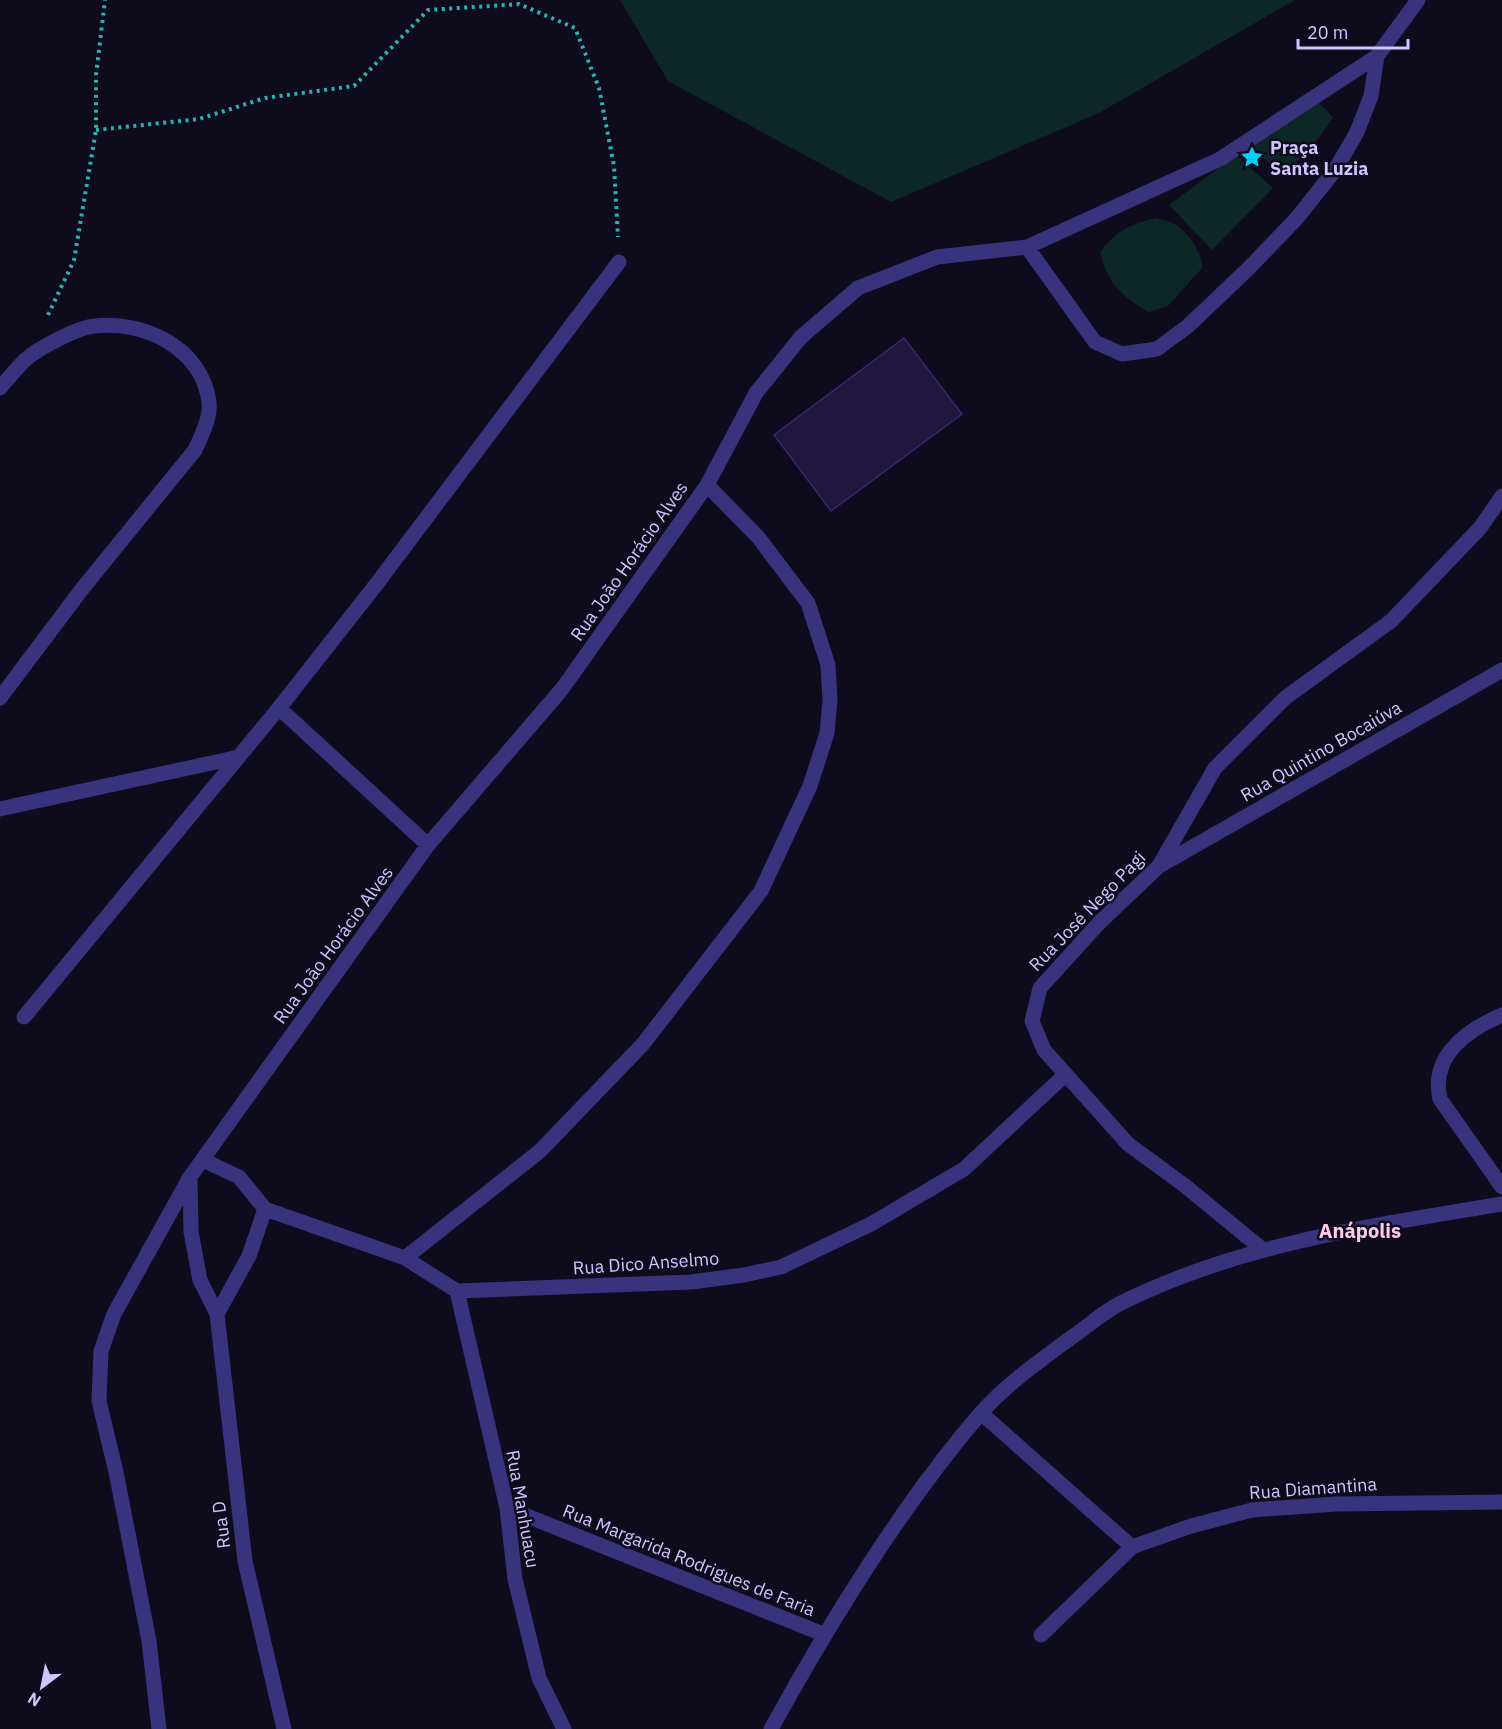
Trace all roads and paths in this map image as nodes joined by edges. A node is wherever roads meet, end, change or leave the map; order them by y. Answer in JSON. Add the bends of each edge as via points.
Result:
{"nodes":[{"id":1,"x":105,"y":0,"type":"edge"},
{"id":2,"x":1418,"y":0,"type":"edge"},
{"id":3,"x":1377,"y":56,"type":"junction"},
{"id":4,"x":96,"y":129,"type":"junction"},
{"id":5,"x":1027,"y":247,"type":"junction"},
{"id":6,"x":619,"y":262,"type":"joint"},
{"id":7,"x":45,"y":319,"type":"dead end"},
{"id":8,"x":0,"y":388,"type":"edge"},
{"id":9,"x":707,"y":484,"type":"junction"},
{"id":10,"x":1502,"y":496,"type":"edge"},
{"id":11,"x":1502,"y":670,"type":"edge"},
{"id":12,"x":0,"y":698,"type":"edge"},
{"id":13,"x":279,"y":708,"type":"junction"},
{"id":14,"x":239,"y":757,"type":"junction"},
{"id":15,"x":0,"y":809,"type":"edge"},
{"id":16,"x":428,"y":845,"type":"junction"},
{"id":17,"x":1159,"y":866,"type":"junction"},
{"id":18,"x":1502,"y":1015,"type":"edge"},
{"id":19,"x":24,"y":1017,"type":"dead end"},
{"id":20,"x":1066,"y":1074,"type":"junction"},
{"id":21,"x":203,"y":1160,"type":"junction"},
{"id":22,"x":190,"y":1177,"type":"junction"},
{"id":23,"x":1502,"y":1187,"type":"edge"},
{"id":24,"x":1502,"y":1204,"type":"edge"},
{"id":25,"x":265,"y":1209,"type":"junction"},
{"id":26,"x":1262,"y":1249,"type":"junction"},
{"id":27,"x":405,"y":1258,"type":"junction"},
{"id":28,"x":457,"y":1291,"type":"junction"},
{"id":29,"x":217,"y":1314,"type":"junction"},
{"id":30,"x":981,"y":1413,"type":"junction"},
{"id":31,"x":1502,"y":1502,"type":"edge"},
{"id":32,"x":507,"y":1508,"type":"junction"},
{"id":33,"x":1132,"y":1547,"type":"junction"},
{"id":34,"x":823,"y":1634,"type":"junction"},
{"id":35,"x":1041,"y":1635,"type":"dead end"},
{"id":36,"x":159,"y":1729,"type":"edge"},
{"id":37,"x":284,"y":1729,"type":"edge"},
{"id":38,"x":564,"y":1729,"type":"edge"},
{"id":39,"x":771,"y":1729,"type":"edge"}],
"edges":[{"from":1,"to":4,"type":"path","via":[[96,75]]},
{"from":2,"to":3,"type":"street"},
{"from":3,"to":5,"type":"street","via":[[1220,159]]},
{"from":3,"to":5,"type":"street","via":[[1371,96],[1357,132],[1335,170],[1298,218],[1249,268],[1188,326],[1157,349],[1122,354],[1095,342]]},
{"from":4,"to":6,"type":"path","via":[[199,119],[265,98],[354,86],[429,10],[519,4],[575,28],[599,88],[614,166]]},
{"from":4,"to":7,"type":"path","via":[[74,260]]},
{"from":5,"to":9,"type":"street","via":[[937,257],[858,288],[801,337],[756,393]]},
{"from":6,"to":13,"type":"street"},
{"from":8,"to":12,"type":"street","via":[[26,359],[56,340],[93,326],[126,326],[162,338],[187,355],[202,380],[209,403],[195,450]]},
{"from":9,"to":16,"type":"street","name":"Rua João Horácio Alves","via":[[562,689]]},
{"from":9,"to":27,"type":"street","name":"Rua João Horácio Alves","via":[[758,537],[808,603],[828,665],[830,700],[827,733],[810,786],[761,891],[643,1044],[540,1151]]},
{"from":10,"to":17,"type":"street","name":"Rua José Nego Pagi","via":[[1480,528],[1391,621],[1285,698],[1215,768]]},
{"from":11,"to":17,"type":"street","name":"Rua Quintino Bocaiúva"},
{"from":13,"to":14,"type":"street"},
{"from":13,"to":16,"type":"street"},
{"from":14,"to":15,"type":"street"},
{"from":14,"to":19,"type":"street"},
{"from":16,"to":21,"type":"street","name":"Rua João Horácio Alves"},
{"from":17,"to":20,"type":"street","name":"Rua José Nego Pagi","via":[[1099,923],[1040,988],[1032,1021],[1044,1050]]},
{"from":18,"to":23,"type":"street","via":[[1458,1041],[1445,1055],[1437,1089],[1440,1099]]},
{"from":20,"to":26,"type":"street","name":"Rua José Nego Pagi","via":[[1128,1144]]},
{"from":20,"to":28,"type":"street","name":"Rua Dico Anselmo","via":[[964,1169],[871,1224],[781,1267],[691,1282]]},
{"from":21,"to":22,"type":"street","name":"Rua João Horácio Alves"},
{"from":21,"to":25,"type":"street","via":[[239,1177]]},
{"from":22,"to":29,"type":"street","name":"Rua D","via":[[191,1232],[200,1280]]},
{"from":22,"to":36,"type":"street","name":"Rua João Horácio Alves","via":[[134,1273],[101,1351],[99,1401],[148,1641]]},
{"from":24,"to":26,"type":"street"},
{"from":25,"to":27,"type":"street"},
{"from":25,"to":29,"type":"street","via":[[249,1256]]},
{"from":26,"to":30,"type":"street","via":[[1181,1277],[1117,1305],[1045,1357]]},
{"from":27,"to":28,"type":"street"},
{"from":28,"to":32,"type":"street","name":"Rua Manhuacu"},
{"from":29,"to":37,"type":"street","name":"Rua D","via":[[245,1561]]},
{"from":30,"to":33,"type":"street"},
{"from":30,"to":34,"type":"street","via":[[922,1489]]},
{"from":31,"to":33,"type":"street","name":"Rua Diamantina","via":[[1336,1504],[1252,1510]]},
{"from":32,"to":34,"type":"street","name":"Rua Margarida Rodrigues de Faria"},
{"from":32,"to":38,"type":"street","name":"Rua Manhuacu","via":[[516,1579],[539,1678]]},
{"from":33,"to":35,"type":"street","name":"Rua Diamantina"},
{"from":34,"to":39,"type":"street"}]}
